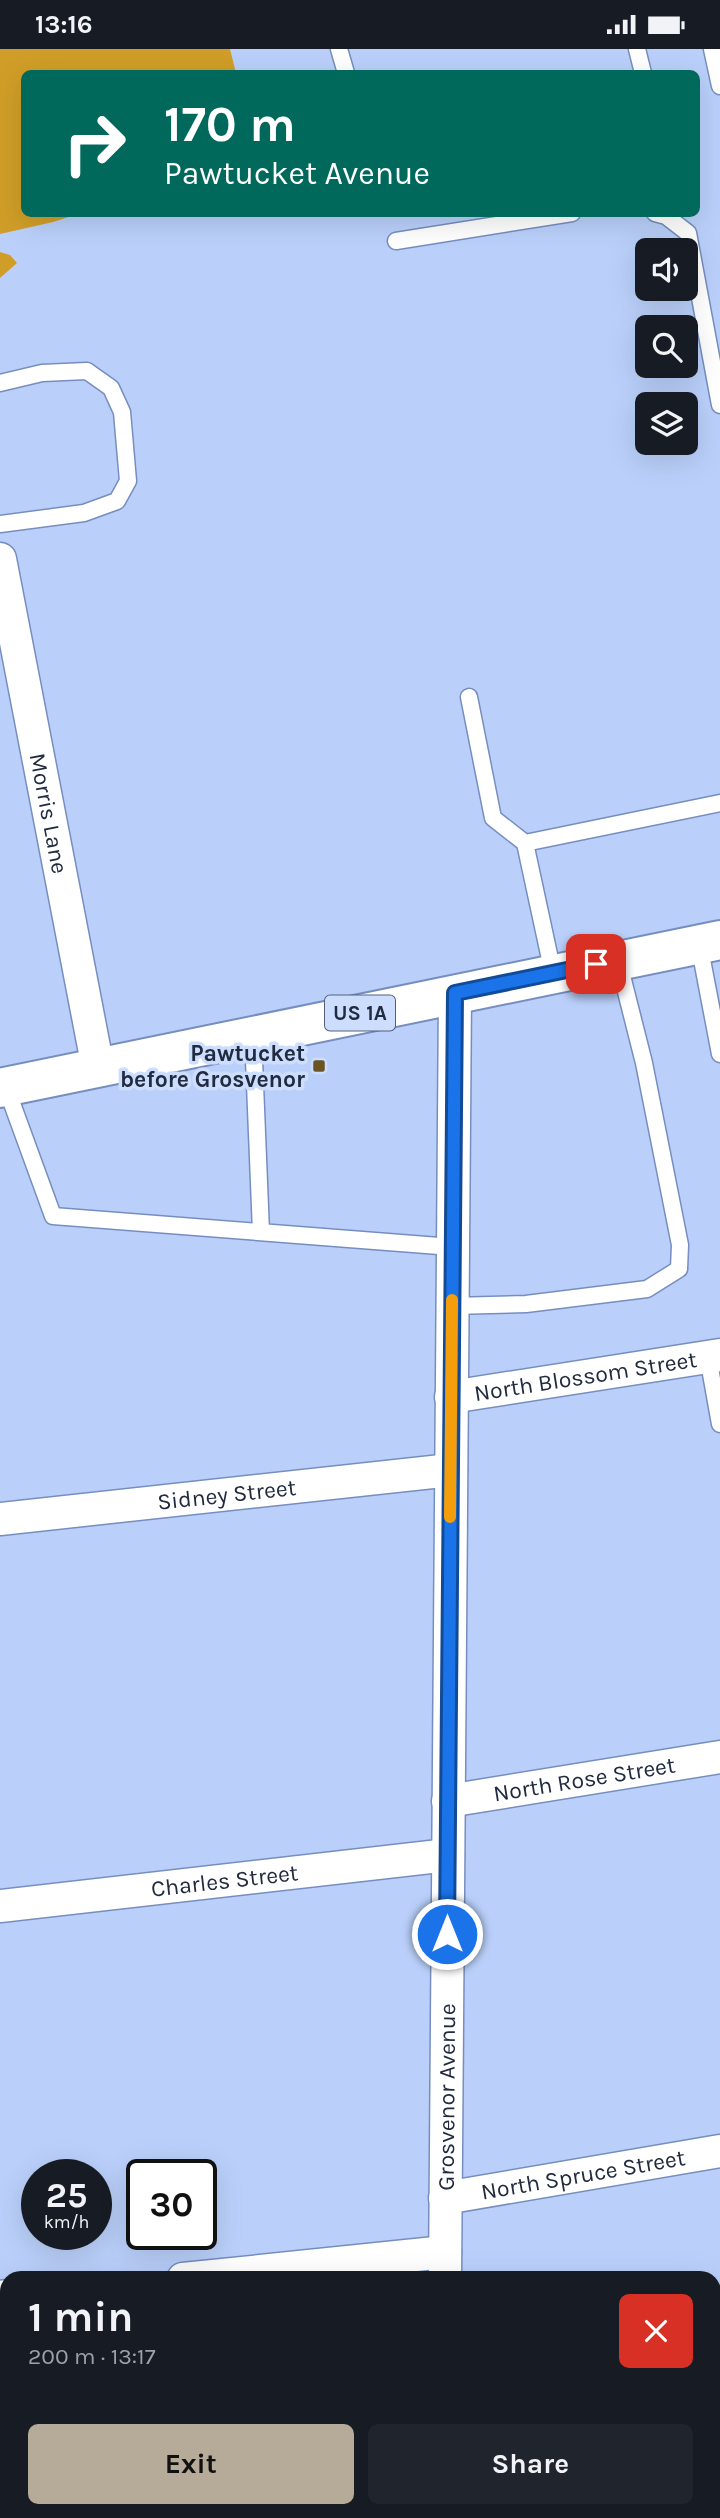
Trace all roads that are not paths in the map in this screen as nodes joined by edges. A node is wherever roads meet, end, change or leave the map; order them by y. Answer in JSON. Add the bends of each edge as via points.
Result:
{"nodes":[{"id":1,"x":339,"y":49,"type":"edge"},
{"id":2,"x":637,"y":49,"type":"edge"},
{"id":3,"x":712,"y":49,"type":"edge"},
{"id":4,"x":345,"y":70,"type":"edge"},
{"id":5,"x":642,"y":70,"type":"edge"},
{"id":6,"x":720,"y":86,"type":"edge"},
{"id":7,"x":547,"y":217,"type":"edge"},
{"id":8,"x":667,"y":217,"type":"edge"},
{"id":9,"x":396,"y":241,"type":"dead end"},
{"id":10,"x":0,"y":383,"type":"edge"},
{"id":11,"x":720,"y":405,"type":"edge"},
{"id":12,"x":0,"y":524,"type":"edge"},
{"id":13,"x":0,"y":559,"type":"edge"},
{"id":14,"x":469,"y":697,"type":"dead end"},
{"id":15,"x":720,"y":803,"type":"edge"},
{"id":16,"x":525,"y":843,"type":"junction"},
{"id":17,"x":709,"y":942,"type":"edge"},
{"id":18,"x":618,"y":960,"type":"junction"},
{"id":19,"x":553,"y":973,"type":"junction"},
{"id":20,"x":455,"y":993,"type":"junction"},
{"id":21,"x":253,"y":1035,"type":"junction"},
{"id":22,"x":720,"y":1054,"type":"edge"},
{"id":23,"x":98,"y":1068,"type":"junction"},
{"id":24,"x":3,"y":1088,"type":"edge"},
{"id":25,"x":261,"y":1232,"type":"junction"},
{"id":26,"x":453,"y":1247,"type":"junction"},
{"id":27,"x":452,"y":1306,"type":"junction"},
{"id":28,"x":714,"y":1356,"type":"edge"},
{"id":29,"x":451,"y":1397,"type":"junction"},
{"id":30,"x":720,"y":1424,"type":"edge"},
{"id":31,"x":451,"y":1469,"type":"junction"},
{"id":32,"x":0,"y":1519,"type":"edge"},
{"id":33,"x":720,"y":1757,"type":"edge"},
{"id":34,"x":448,"y":1801,"type":"junction"},
{"id":35,"x":448,"y":1855,"type":"junction"},
{"id":36,"x":0,"y":1906,"type":"edge"},
{"id":37,"x":720,"y":2151,"type":"edge"},
{"id":38,"x":445,"y":2198,"type":"junction"},
{"id":39,"x":445,"y":2265,"type":"edge"},
{"id":40,"x":333,"y":2271,"type":"edge"}],
"edges":[{"from":1,"to":4,"type":"lane"},
{"from":2,"to":5,"type":"lane"},
{"from":3,"to":6,"type":"lane"},
{"from":7,"to":9,"type":"lane"},
{"from":8,"to":11,"type":"lane","via":[[688,233]]},
{"from":10,"to":12,"type":"lane","via":[[42,373],[87,371],[111,388],[122,412],[128,481],[117,501],[84,513]]},
{"from":13,"to":23,"type":"street","name":"Morris Lane"},
{"from":14,"to":16,"type":"lane","via":[[494,818]]},
{"from":15,"to":16,"type":"lane"},
{"from":16,"to":19,"type":"lane"},
{"from":17,"to":18,"type":"main road","number":"US 1A"},
{"from":17,"to":22,"type":"lane"},
{"from":18,"to":19,"type":"main road","number":"US 1A"},
{"from":18,"to":27,"type":"lane","via":[[680,1245],[679,1269],[647,1289],[526,1304]]},
{"from":19,"to":20,"type":"main road","number":"US 1A"},
{"from":20,"to":21,"type":"main road","number":"US 1A"},
{"from":20,"to":26,"type":"street","name":"Grosvenor Avenue"},
{"from":21,"to":23,"type":"main road","number":"US 1A"},
{"from":21,"to":25,"type":"lane"},
{"from":23,"to":24,"type":"main road","number":"US 1A"},
{"from":24,"to":25,"type":"lane","via":[[53,1216]]},
{"from":25,"to":26,"type":"lane"},
{"from":26,"to":27,"type":"street","name":"Grosvenor Avenue"},
{"from":27,"to":29,"type":"street","name":"Grosvenor Avenue"},
{"from":28,"to":29,"type":"street","name":"North Blossom Street"},
{"from":28,"to":30,"type":"lane"},
{"from":29,"to":31,"type":"street","name":"Grosvenor Avenue"},
{"from":31,"to":32,"type":"street","name":"Sidney Street"},
{"from":31,"to":34,"type":"street","name":"Grosvenor Avenue"},
{"from":33,"to":34,"type":"street","name":"North Rose Street"},
{"from":34,"to":35,"type":"street","name":"Grosvenor Avenue"},
{"from":35,"to":36,"type":"street","name":"Charles Street"},
{"from":35,"to":38,"type":"street","name":"Grosvenor Avenue"},
{"from":37,"to":38,"type":"street","name":"North Spruce Street"},
{"from":38,"to":39,"type":"street","name":"Grosvenor Avenue"},
{"from":39,"to":40,"type":"street"}]}
